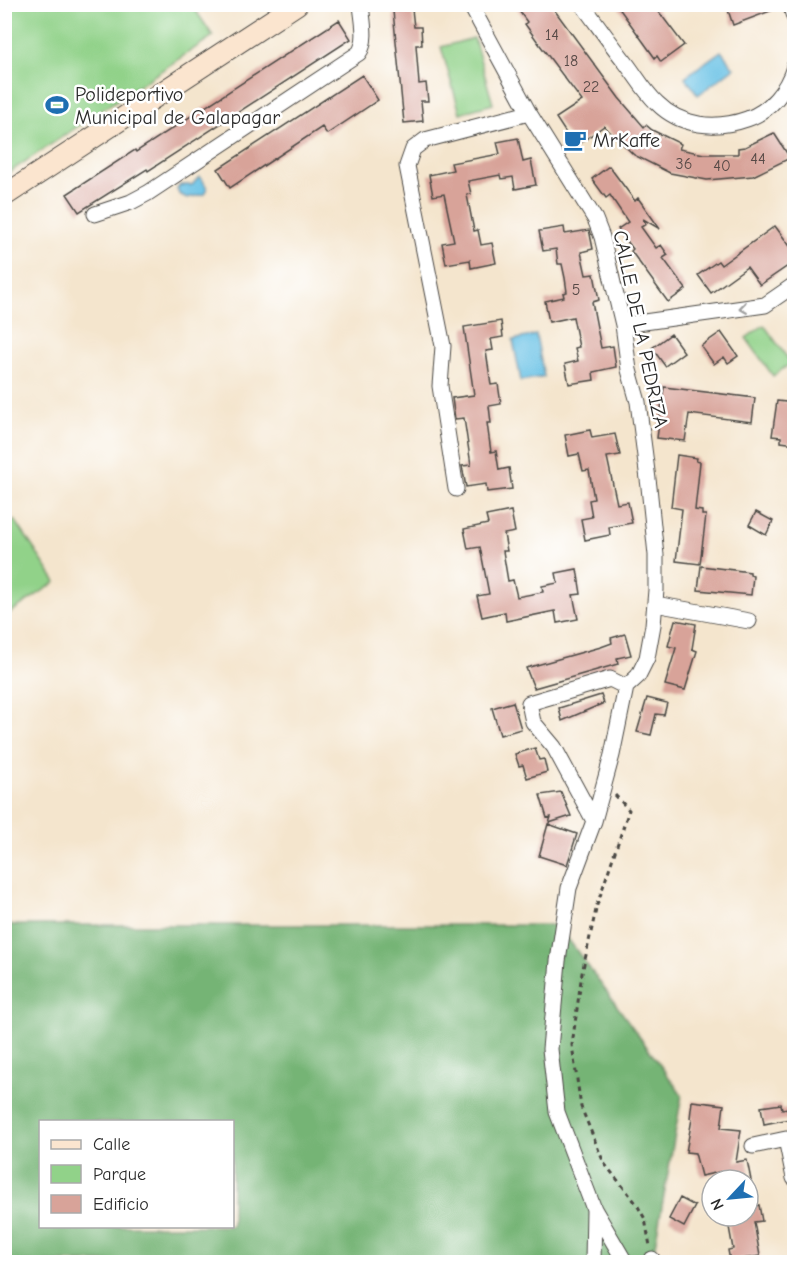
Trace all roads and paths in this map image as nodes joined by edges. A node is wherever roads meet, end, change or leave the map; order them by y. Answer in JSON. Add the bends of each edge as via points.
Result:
{"nodes":[{"id":1,"x":297,"y":4,"type":"edge"},
{"id":2,"x":361,"y":4,"type":"edge"},
{"id":3,"x":470,"y":4,"type":"edge"},
{"id":4,"x":582,"y":4,"type":"edge"},
{"id":5,"x":790,"y":4,"type":"edge"},
{"id":6,"x":795,"y":17,"type":"edge"},
{"id":7,"x":795,"y":67,"type":"edge"},
{"id":8,"x":529,"y":113,"type":"junction"},
{"id":9,"x":4,"y":196,"type":"edge"},
{"id":10,"x":95,"y":214,"type":"dead end"},
{"id":11,"x":795,"y":285,"type":"edge"},
{"id":12,"x":623,"y":325,"type":"junction"},
{"id":13,"x":456,"y":489,"type":"dead end"},
{"id":14,"x":655,"y":604,"type":"junction"},
{"id":15,"x":749,"y":621,"type":"dead end"},
{"id":16,"x":626,"y":687,"type":"junction"},
{"id":17,"x":604,"y":783,"type":"junction"},
{"id":18,"x":594,"y":821,"type":"junction"},
{"id":19,"x":753,"y":1146,"type":"dead end"},
{"id":20,"x":795,"y":1178,"type":"edge"},
{"id":21,"x":594,"y":1209,"type":"junction"},
{"id":22,"x":653,"y":1261,"type":"edge"},
{"id":23,"x":593,"y":1263,"type":"edge"},
{"id":24,"x":626,"y":1263,"type":"edge"}],
"edges":[{"from":1,"to":9,"type":"main road"},
{"from":2,"to":10,"type":"street","via":[[363,44],[356,55],[148,193]]},
{"from":3,"to":8,"type":"street","name":"CALLE DE LA PEDRIZA"},
{"from":4,"to":7,"type":"street","via":[[657,104],[687,121],[704,126],[730,125],[755,117],[776,101]]},
{"from":5,"to":6,"type":"street"},
{"from":8,"to":12,"type":"street","name":"CALLE DE LA PEDRIZA","via":[[595,219]]},
{"from":8,"to":13,"type":"street","via":[[425,140],[413,149],[407,166],[443,346],[440,386]]},
{"from":11,"to":12,"type":"street","one_way":true,"via":[[765,305]]},
{"from":12,"to":14,"type":"street","name":"CALLE DE LA PEDRIZA","via":[[649,487],[656,555]]},
{"from":14,"to":15,"type":"street"},
{"from":14,"to":16,"type":"street","name":"CALLE DE LA PEDRIZA","via":[[647,658],[638,676]]},
{"from":16,"to":17,"type":"street","name":"CALLE DE LA PEDRIZA"},
{"from":16,"to":18,"type":"street","via":[[610,679],[528,703],[533,722],[554,747]]},
{"from":17,"to":18,"type":"street","name":"CALLE DE LA PEDRIZA"},
{"from":17,"to":22,"type":"path","via":[[629,810],[597,905],[572,1045],[581,1107],[604,1163],[645,1219]]},
{"from":18,"to":21,"type":"street","name":"CALLE DE LA PEDRIZA","via":[[570,888],[550,1049],[556,1112]]},
{"from":19,"to":20,"type":"street","via":[[786,1139]]},
{"from":21,"to":23,"type":"street"},
{"from":21,"to":24,"type":"street","name":"CALLE DE LA PEDRIZA"}]}
